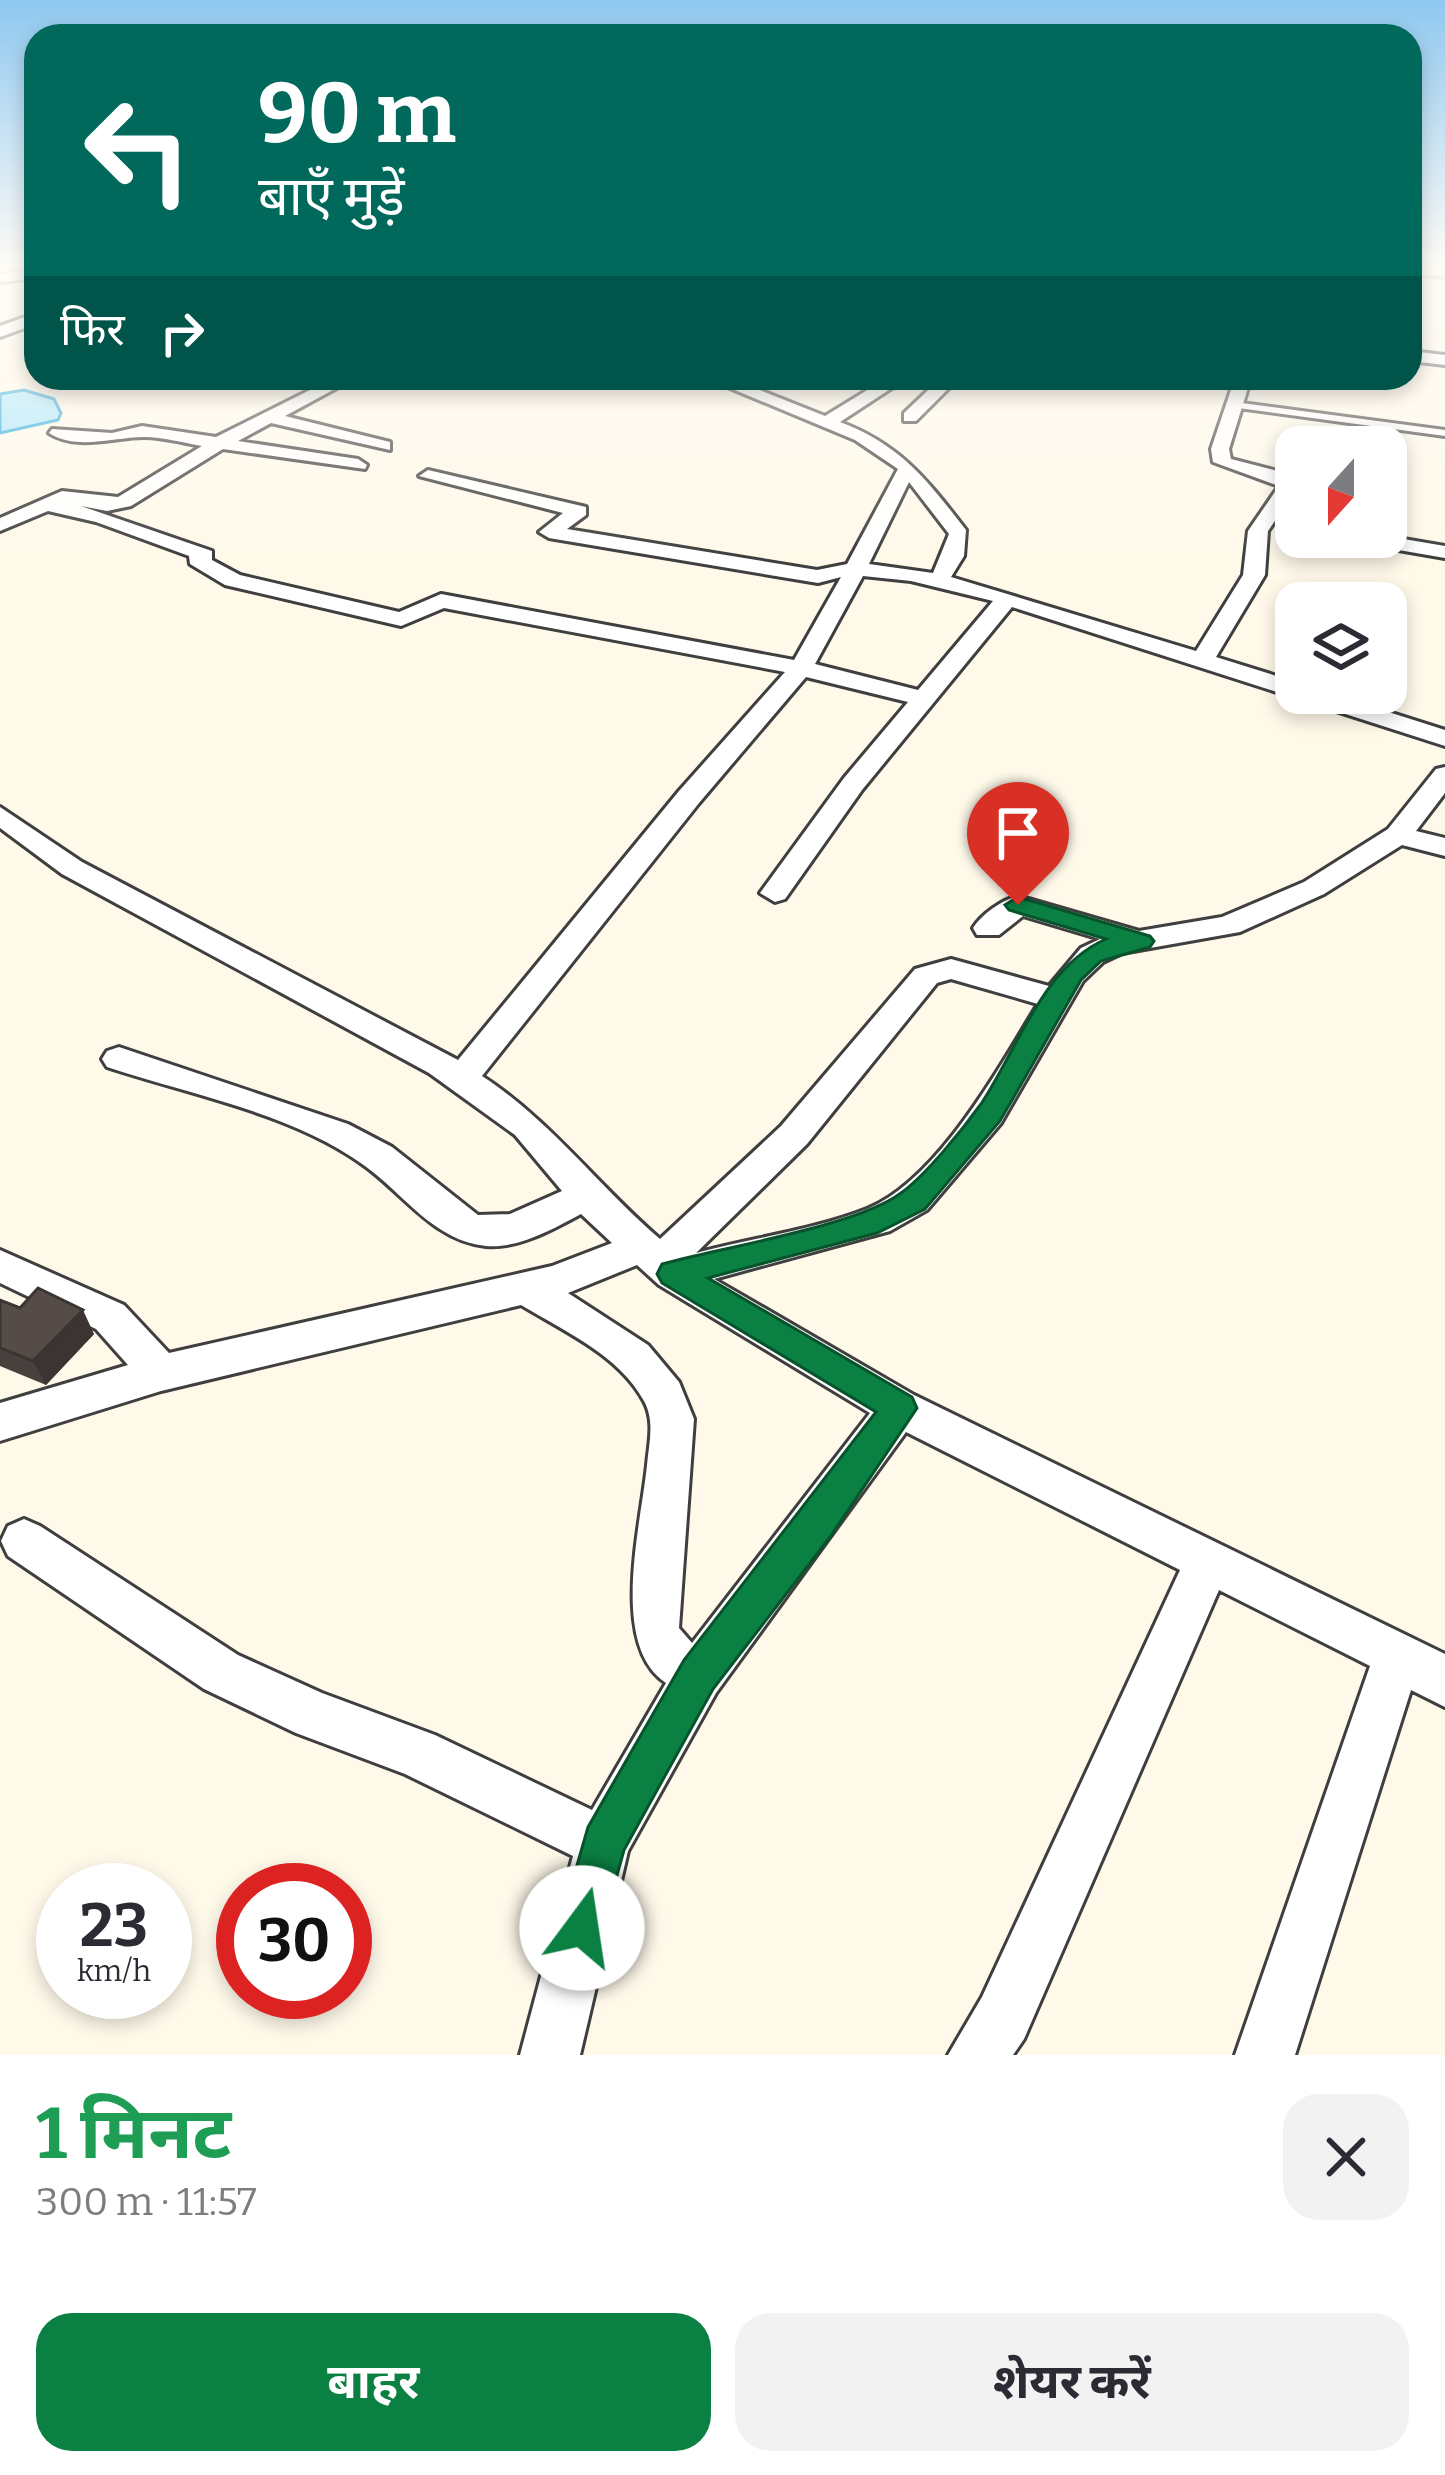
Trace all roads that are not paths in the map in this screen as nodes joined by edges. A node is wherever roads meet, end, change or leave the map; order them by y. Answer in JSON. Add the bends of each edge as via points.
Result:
{"nodes":[{"id":1,"x":324,"y":390,"type":"edge"},
{"id":2,"x":746,"y":390,"type":"edge"},
{"id":3,"x":879,"y":390,"type":"edge"},
{"id":4,"x":938,"y":390,"type":"edge"},
{"id":5,"x":1239,"y":390,"type":"edge"},
{"id":6,"x":1234,"y":405,"type":"junction"},
{"id":7,"x":910,"y":416,"type":"dead end"},
{"id":8,"x":270,"y":418,"type":"junction"},
{"id":9,"x":829,"y":421,"type":"junction"},
{"id":10,"x":58,"y":433,"type":"dead end"},
{"id":11,"x":1445,"y":433,"type":"edge"},
{"id":12,"x":223,"y":441,"type":"junction"},
{"id":13,"x":384,"y":446,"type":"dead end"},
{"id":14,"x":358,"y":465,"type":"dead end"},
{"id":15,"x":908,"y":467,"type":"junction"},
{"id":16,"x":428,"y":476,"type":"dead end"},
{"id":17,"x":45,"y":504,"type":"junction"},
{"id":18,"x":1263,"y":521,"type":"junction"},
{"id":19,"x":1275,"y":523,"type":"edge"},
{"id":20,"x":0,"y":525,"type":"edge"},
{"id":21,"x":1407,"y":545,"type":"edge"},
{"id":22,"x":1445,"y":552,"type":"edge"},
{"id":23,"x":856,"y":571,"type":"junction"},
{"id":24,"x":938,"y":581,"type":"junction"},
{"id":25,"x":1006,"y":598,"type":"junction"},
{"id":26,"x":1202,"y":660,"type":"junction"},
{"id":27,"x":801,"y":668,"type":"junction"},
{"id":28,"x":1275,"y":684,"type":"edge"},
{"id":29,"x":922,"y":698,"type":"junction"},
{"id":30,"x":1369,"y":714,"type":"edge"},
{"id":31,"x":1445,"y":738,"type":"edge"},
{"id":32,"x":1445,"y":776,"type":"edge"},
{"id":33,"x":0,"y":815,"type":"edge"},
{"id":34,"x":1398,"y":835,"type":"junction"},
{"id":35,"x":1445,"y":847,"type":"edge"},
{"id":36,"x":775,"y":893,"type":"dead end"},
{"id":37,"x":988,"y":928,"type":"dead end"},
{"id":38,"x":1141,"y":941,"type":"junction"},
{"id":39,"x":1057,"y":999,"type":"junction"},
{"id":40,"x":119,"y":1059,"type":"dead end"},
{"id":41,"x":462,"y":1078,"type":"junction"},
{"id":42,"x":587,"y":1195,"type":"junction"},
{"id":43,"x":658,"y":1262,"type":"junction"},
{"id":44,"x":0,"y":1265,"type":"edge"},
{"id":45,"x":527,"y":1288,"type":"junction"},
{"id":46,"x":160,"y":1373,"type":"junction"},
{"id":47,"x":899,"y":1408,"type":"junction"},
{"id":48,"x":0,"y":1422,"type":"edge"},
{"id":49,"x":24,"y":1540,"type":"dead end"},
{"id":50,"x":1209,"y":1560,"type":"junction"},
{"id":51,"x":1398,"y":1654,"type":"junction"},
{"id":52,"x":698,"y":1675,"type":"junction"},
{"id":53,"x":1445,"y":1682,"type":"edge"},
{"id":54,"x":603,"y":1843,"type":"junction"},
{"id":55,"x":550,"y":2055,"type":"edge"},
{"id":56,"x":978,"y":2055,"type":"edge"},
{"id":57,"x":1265,"y":2055,"type":"edge"}],
"edges":[{"from":1,"to":8,"type":"street"},
{"from":2,"to":9,"type":"street"},
{"from":3,"to":9,"type":"street"},
{"from":4,"to":7,"type":"street"},
{"from":5,"to":6,"type":"street"},
{"from":6,"to":11,"type":"lane"},
{"from":6,"to":18,"type":"street","via":[[1222,462],[1289,486]]},
{"from":8,"to":12,"type":"street"},
{"from":8,"to":13,"type":"street"},
{"from":9,"to":15,"type":"street"},
{"from":10,"to":12,"type":"street","via":[[112,439],[138,430]]},
{"from":12,"to":14,"type":"street"},
{"from":12,"to":17,"type":"street","via":[[124,502],[71,496]]},
{"from":15,"to":23,"type":"street"},
{"from":15,"to":24,"type":"street","via":[[958,534]]},
{"from":16,"to":23,"type":"street","via":[[578,511],[550,532],[818,578]]},
{"from":17,"to":20,"type":"street"},
{"from":17,"to":27,"type":"street","via":[[205,555],[197,560],[233,580],[400,619],[441,601]]},
{"from":18,"to":19,"type":"street"},
{"from":18,"to":26,"type":"street","via":[[1254,575]]},
{"from":21,"to":22,"type":"street"},
{"from":23,"to":24,"type":"street"},
{"from":23,"to":27,"type":"street"},
{"from":24,"to":25,"type":"street"},
{"from":25,"to":26,"type":"street"},
{"from":25,"to":29,"type":"street"},
{"from":26,"to":28,"type":"street"},
{"from":27,"to":29,"type":"street"},
{"from":27,"to":41,"type":"street"},
{"from":29,"to":36,"type":"street"},
{"from":30,"to":31,"type":"street"},
{"from":32,"to":34,"type":"street"},
{"from":33,"to":41,"type":"street","via":[[72,868]]},
{"from":34,"to":35,"type":"street"},
{"from":34,"to":38,"type":"street","via":[[1314,888],[1229,925]]},
{"from":37,"to":38,"type":"street","via":[[1018,905]]},
{"from":38,"to":39,"type":"street","via":[[1092,955]]},
{"from":39,"to":43,"type":"street","via":[[989,1114],[914,1200],[877,1221]]},
{"from":39,"to":43,"type":"street","via":[[951,969],[926,976],[794,1135]]},
{"from":40,"to":42,"type":"street","via":[[363,1147],[469,1228],[514,1228]]},
{"from":41,"to":42,"type":"street","via":[[528,1126]]},
{"from":42,"to":43,"type":"street"},
{"from":43,"to":45,"type":"street"},
{"from":43,"to":47,"type":"street"},
{"from":44,"to":46,"type":"street","via":[[110,1317]]},
{"from":45,"to":46,"type":"street"},
{"from":45,"to":52,"type":"street","via":[[626,1350],[668,1401],[673,1419],[655,1628],[665,1654]]},
{"from":46,"to":48,"type":"street"},
{"from":47,"to":50,"type":"street"},
{"from":47,"to":52,"type":"street"},
{"from":49,"to":54,"type":"street","via":[[221,1672]]},
{"from":50,"to":51,"type":"street"},
{"from":50,"to":56,"type":"street","via":[[1003,2018]]},
{"from":51,"to":53,"type":"street"},
{"from":51,"to":57,"type":"street"},
{"from":52,"to":54,"type":"street"},
{"from":54,"to":55,"type":"street"}]}
